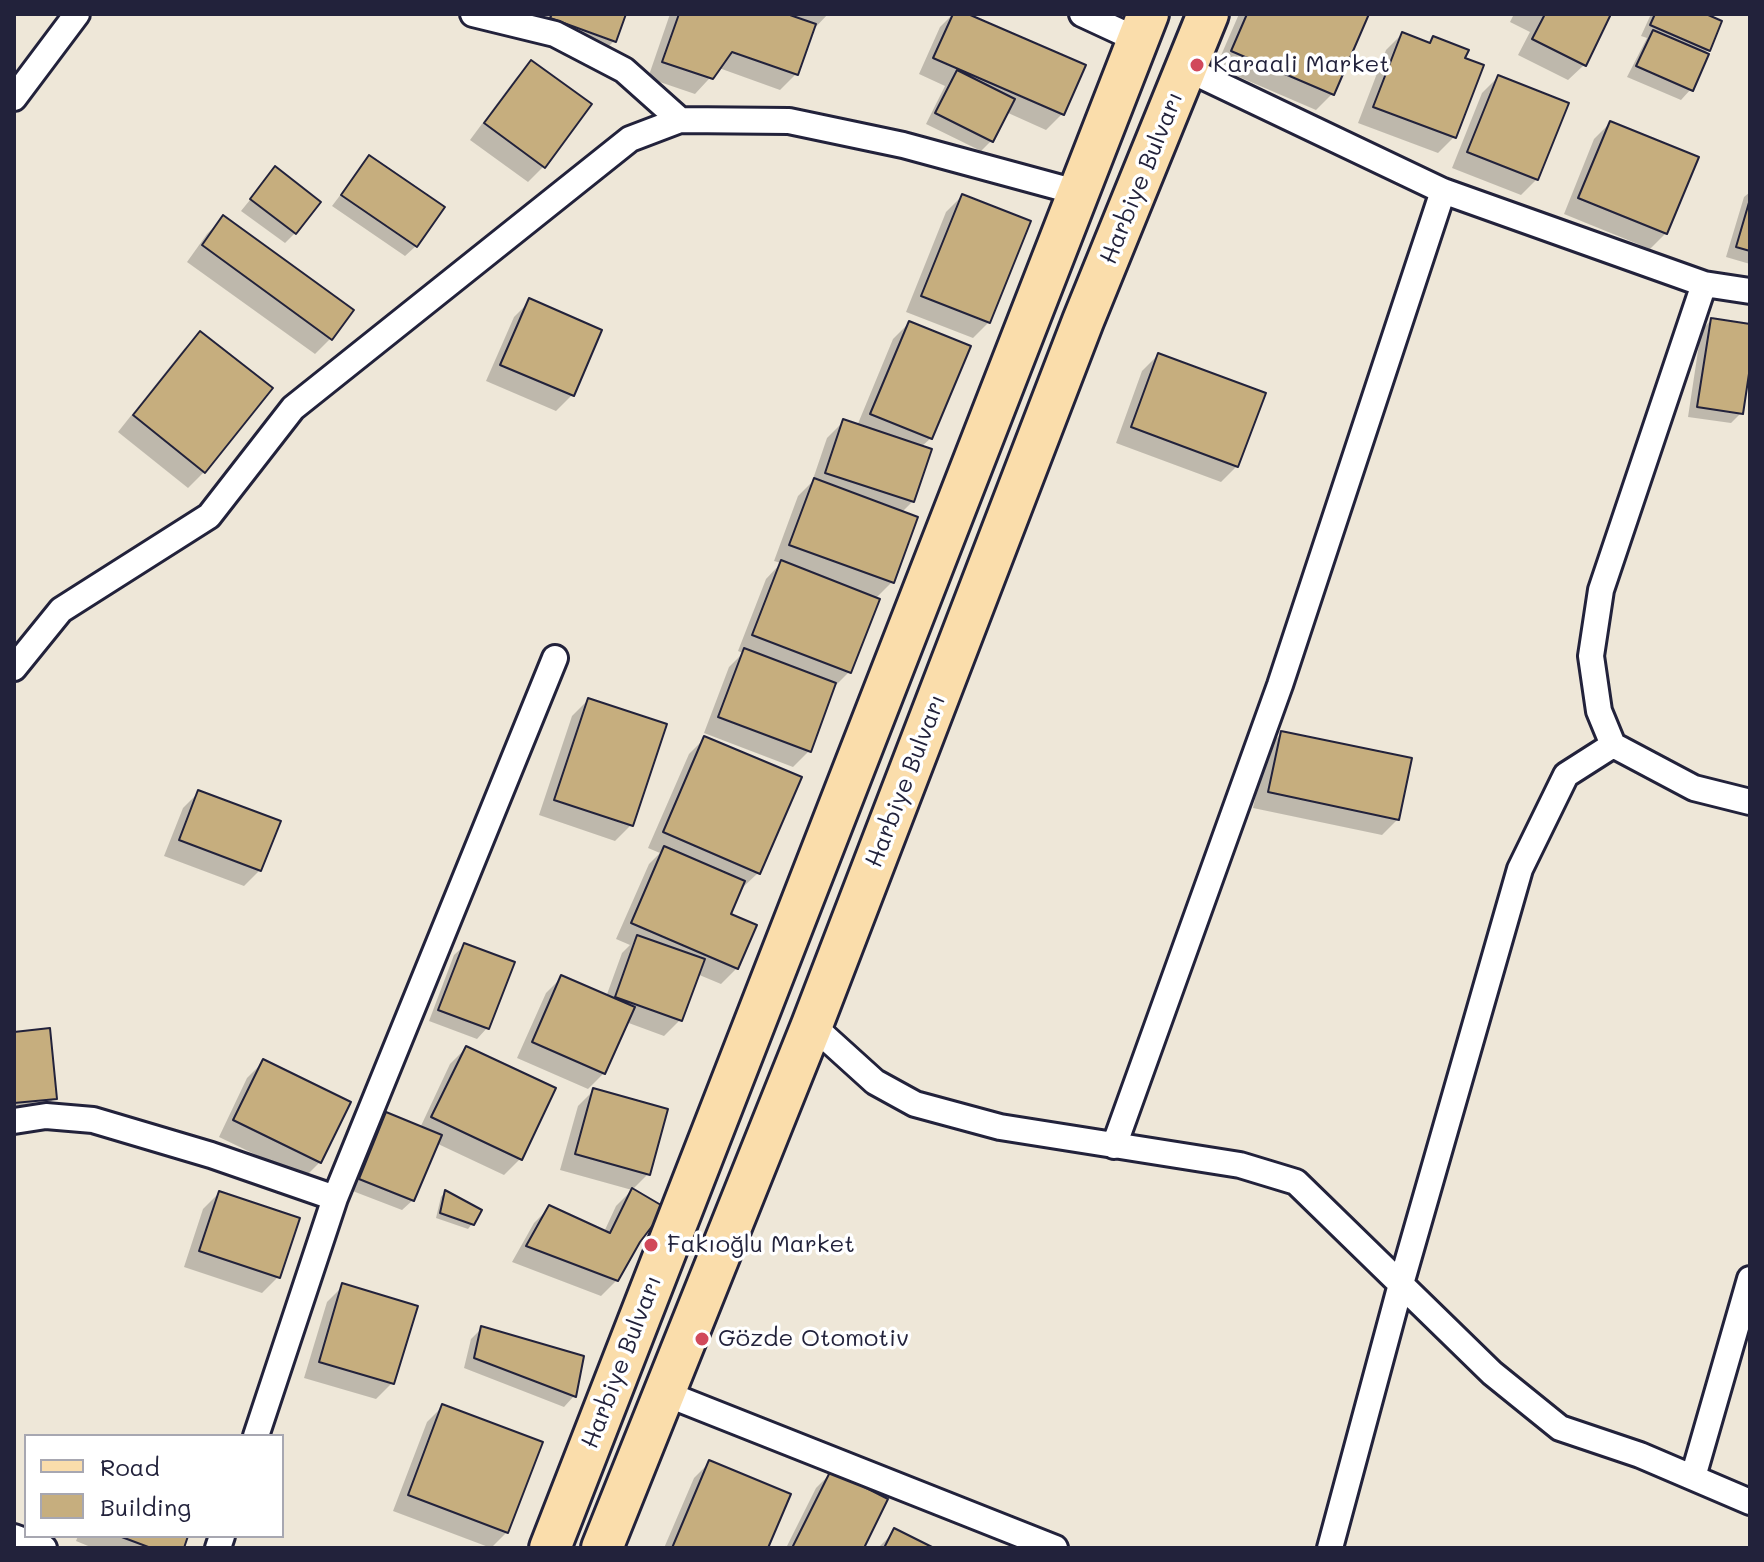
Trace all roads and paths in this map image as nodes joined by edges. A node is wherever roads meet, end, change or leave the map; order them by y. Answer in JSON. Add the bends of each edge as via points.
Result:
{"nodes":[{"id":1,"x":77,"y":14,"type":"edge"},
{"id":2,"x":473,"y":14,"type":"edge"},
{"id":3,"x":1082,"y":14,"type":"edge"},
{"id":4,"x":1208,"y":14,"type":"edge"},
{"id":5,"x":1143,"y":27,"type":"edge"},
{"id":6,"x":1187,"y":69,"type":"junction"},
{"id":7,"x":14,"y":98,"type":"edge"},
{"id":8,"x":680,"y":120,"type":"junction"},
{"id":9,"x":1443,"y":191,"type":"junction"},
{"id":10,"x":1080,"y":193,"type":"junction"},
{"id":11,"x":1704,"y":284,"type":"junction"},
{"id":12,"x":1750,"y":291,"type":"edge"},
{"id":13,"x":555,"y":658,"type":"dead end"},
{"id":14,"x":14,"y":668,"type":"edge"},
{"id":15,"x":1613,"y":745,"type":"junction"},
{"id":16,"x":1750,"y":802,"type":"edge"},
{"id":17,"x":812,"y":1025,"type":"junction"},
{"id":18,"x":14,"y":1121,"type":"edge"},
{"id":19,"x":1114,"y":1146,"type":"junction"},
{"id":20,"x":335,"y":1198,"type":"junction"},
{"id":21,"x":1750,"y":1279,"type":"edge"},
{"id":22,"x":1401,"y":1284,"type":"junction"},
{"id":23,"x":664,"y":1393,"type":"junction"},
{"id":24,"x":257,"y":1434,"type":"edge"},
{"id":25,"x":1693,"y":1477,"type":"junction"},
{"id":26,"x":1750,"y":1502,"type":"edge"},
{"id":27,"x":14,"y":1537,"type":"edge"},
{"id":28,"x":44,"y":1548,"type":"edge"},
{"id":29,"x":550,"y":1548,"type":"edge"},
{"id":30,"x":602,"y":1548,"type":"edge"},
{"id":31,"x":1055,"y":1548,"type":"edge"},
{"id":32,"x":1330,"y":1548,"type":"edge"}],
"edges":[{"from":1,"to":7,"type":"street"},
{"from":2,"to":8,"type":"street","via":[[555,34],[624,70]]},
{"from":3,"to":5,"type":"street"},
{"from":4,"to":6,"type":"main road","name":"Harbiye Bulvarı"},
{"from":5,"to":10,"type":"main road","name":"Harbiye Bulvarı"},
{"from":6,"to":9,"type":"street"},
{"from":6,"to":17,"type":"main road","name":"Harbiye Bulvarı","via":[[1083,321]]},
{"from":8,"to":10,"type":"street","via":[[789,121],[903,145]]},
{"from":8,"to":14,"type":"street","via":[[630,139],[293,408],[209,516],[61,610]]},
{"from":9,"to":11,"type":"street"},
{"from":9,"to":19,"type":"street","via":[[1280,685]]},
{"from":10,"to":29,"type":"main road","name":"Harbiye Bulvarı"},
{"from":11,"to":12,"type":"street"},
{"from":11,"to":15,"type":"street","via":[[1601,590],[1591,656],[1599,711]]},
{"from":13,"to":20,"type":"street"},
{"from":15,"to":16,"type":"street","via":[[1694,788]]},
{"from":15,"to":22,"type":"street","via":[[1566,775],[1520,869]]},
{"from":17,"to":19,"type":"street","via":[[875,1082],[915,1104],[1000,1127]]},
{"from":17,"to":23,"type":"main road","name":"Harbiye Bulvarı"},
{"from":18,"to":20,"type":"street","via":[[46,1116],[93,1120]]},
{"from":19,"to":22,"type":"street","via":[[1240,1165],[1296,1182]]},
{"from":20,"to":24,"type":"street"},
{"from":21,"to":25,"type":"street"},
{"from":22,"to":25,"type":"street","via":[[1492,1373],[1560,1428]]},
{"from":22,"to":32,"type":"street"},
{"from":23,"to":30,"type":"main road","name":"Harbiye Bulvarı"},
{"from":23,"to":31,"type":"street"},
{"from":25,"to":26,"type":"street"},
{"from":27,"to":28,"type":"street"}]}
